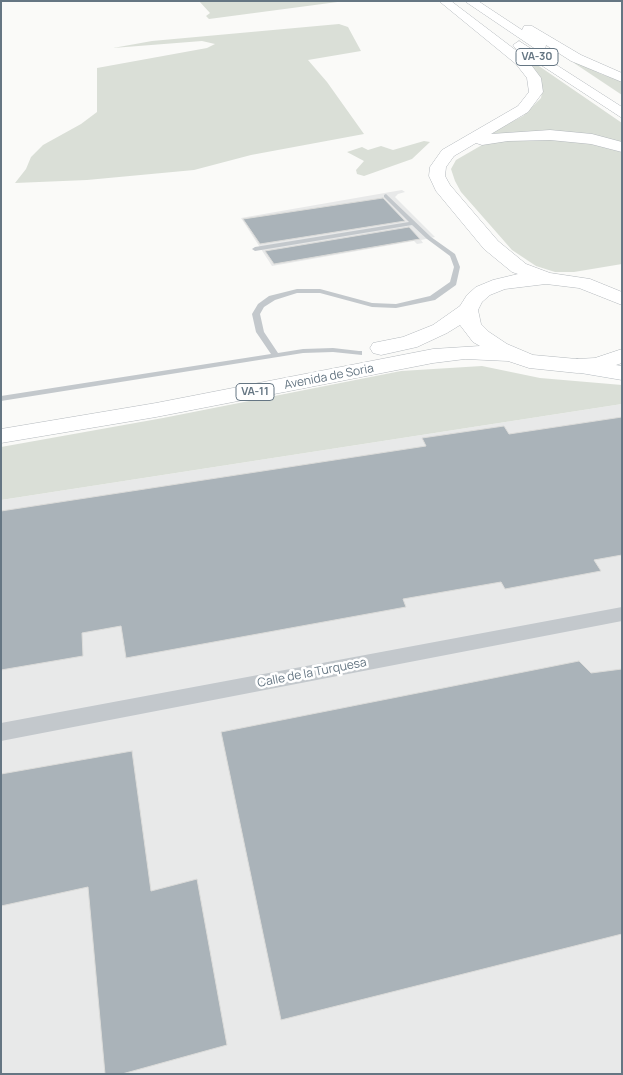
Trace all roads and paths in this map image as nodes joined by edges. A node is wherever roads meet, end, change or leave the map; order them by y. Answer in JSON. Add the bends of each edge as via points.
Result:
{"nodes":[{"id":1,"x":444,"y":1,"type":"edge"},
{"id":2,"x":450,"y":1,"type":"edge"},
{"id":3,"x":471,"y":1,"type":"edge"},
{"id":4,"x":622,"y":78,"type":"edge"},
{"id":5,"x":622,"y":100,"type":"edge"},
{"id":6,"x":622,"y":114,"type":"edge"},
{"id":7,"x":622,"y":147,"type":"edge"},
{"id":8,"x":448,"y":153,"type":"junction"},
{"id":9,"x":386,"y":196,"type":"dead end"},
{"id":10,"x":413,"y":223,"type":"junction"},
{"id":11,"x":491,"y":245,"type":"junction"},
{"id":12,"x":256,"y":249,"type":"dead end"},
{"id":13,"x":546,"y":278,"type":"junction"},
{"id":14,"x":600,"y":288,"type":"junction"},
{"id":15,"x":622,"y":288,"type":"edge"},
{"id":16,"x":486,"y":290,"type":"junction"},
{"id":17,"x":622,"y":299,"type":"edge"},
{"id":18,"x":468,"y":310,"type":"junction"},
{"id":19,"x":358,"y":353,"type":"junction"},
{"id":20,"x":509,"y":354,"type":"junction"},
{"id":21,"x":276,"y":356,"type":"junction"},
{"id":22,"x":622,"y":356,"type":"edge"},
{"id":23,"x":577,"y":366,"type":"junction"},
{"id":24,"x":622,"y":373,"type":"edge"},
{"id":25,"x":1,"y":399,"type":"edge"},
{"id":26,"x":1,"y":419,"type":"edge"},
{"id":27,"x":1,"y":436,"type":"edge"},
{"id":28,"x":622,"y":614,"type":"edge"},
{"id":29,"x":1,"y":732,"type":"edge"}],
"edges":[{"from":1,"to":8,"type":"main road","via":[[522,61],[534,78],[536,92],[523,110]]},
{"from":2,"to":6,"type":"main road","number":"VA-30"},
{"from":3,"to":4,"type":"main road","via":[[516,21],[576,58]]},
{"from":3,"to":5,"type":"main road","number":"VA-30"},
{"from":7,"to":8,"type":"main road","via":[[592,139],[527,135],[484,140]]},
{"from":8,"to":11,"type":"main road","via":[[438,167],[437,176],[442,187]]},
{"from":9,"to":10,"type":"lane"},
{"from":10,"to":12,"type":"lane"},
{"from":10,"to":21,"type":"lane","via":[[453,255],[456,276],[447,289],[422,301],[396,306],[372,305],[320,291],[297,291],[272,298],[262,306],[256,319],[260,332]]},
{"from":11,"to":13,"type":"main road","via":[[519,268]]},
{"from":11,"to":16,"type":"main road","via":[[497,262]]},
{"from":13,"to":14,"type":"main road","number":"VA-11"},
{"from":13,"to":16,"type":"main road","number":"VA-11","via":[[516,280]]},
{"from":14,"to":15,"type":"main road","number":"VA-11"},
{"from":14,"to":17,"type":"main road","number":"VA-11"},
{"from":16,"to":18,"type":"main road","number":"VA-11","via":[[474,299]]},
{"from":18,"to":19,"type":"main road","name":"Avenida de Soria","number":"VA-11","via":[[440,329],[409,342]]},
{"from":18,"to":20,"type":"main road","number":"VA-11","via":[[480,337]]},
{"from":19,"to":21,"type":"lane","name":"Avenida de Soria","via":[[333,350]]},
{"from":19,"to":26,"type":"main road","name":"Avenida de Soria","number":"VA-11"},
{"from":20,"to":23,"type":"main road","number":"VA-11","via":[[550,364]]},
{"from":20,"to":27,"type":"main road","name":"Avenida de Soria","number":"VA-11","via":[[465,352],[433,356]]},
{"from":21,"to":25,"type":"lane","name":"Avenida de Soria"},
{"from":22,"to":23,"type":"main road","number":"VA-11","via":[[598,364]]},
{"from":23,"to":24,"type":"main road"},
{"from":28,"to":29,"type":"street","name":"Calle de la Turquesa"}]}
